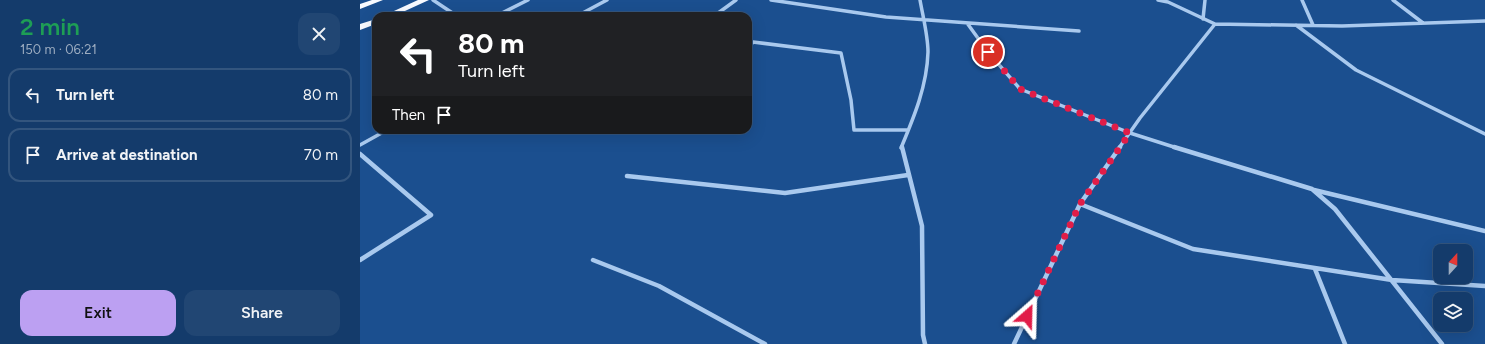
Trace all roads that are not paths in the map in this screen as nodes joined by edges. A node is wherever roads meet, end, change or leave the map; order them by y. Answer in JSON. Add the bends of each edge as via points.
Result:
{"nodes":[{"id":1,"x":379,"y":0,"type":"edge"},
{"id":2,"x":425,"y":0,"type":"edge"},
{"id":3,"x":433,"y":0,"type":"edge"},
{"id":4,"x":528,"y":0,"type":"edge"},
{"id":5,"x":607,"y":0,"type":"edge"},
{"id":6,"x":736,"y":0,"type":"edge"},
{"id":7,"x":771,"y":0,"type":"edge"},
{"id":8,"x":920,"y":0,"type":"edge"},
{"id":9,"x":1158,"y":0,"type":"edge"},
{"id":10,"x":1204,"y":0,"type":"edge"},
{"id":11,"x":1302,"y":0,"type":"edge"},
{"id":12,"x":1393,"y":0,"type":"edge"},
{"id":13,"x":360,"y":7,"type":"edge"},
{"id":14,"x":396,"y":12,"type":"edge"},
{"id":15,"x":451,"y":12,"type":"edge"},
{"id":16,"x":504,"y":12,"type":"edge"},
{"id":17,"x":584,"y":12,"type":"edge"},
{"id":18,"x":720,"y":12,"type":"edge"},
{"id":19,"x":1203,"y":19,"type":"junction"},
{"id":20,"x":923,"y":20,"type":"junction"},
{"id":21,"x":1485,"y":21,"type":"edge"},
{"id":22,"x":372,"y":22,"type":"edge"},
{"id":23,"x":967,"y":23,"type":"junction"},
{"id":24,"x":1215,"y":24,"type":"junction"},
{"id":25,"x":1423,"y":24,"type":"junction"},
{"id":26,"x":1295,"y":25,"type":"junction"},
{"id":27,"x":1313,"y":26,"type":"junction"},
{"id":28,"x":360,"y":27,"type":"edge"},
{"id":29,"x":1078,"y":31,"type":"dead end"},
{"id":30,"x":753,"y":42,"type":"edge"},
{"id":31,"x":908,"y":130,"type":"junction"},
{"id":32,"x":1130,"y":133,"type":"junction"},
{"id":33,"x":380,"y":134,"type":"edge"},
{"id":34,"x":1485,"y":134,"type":"edge"},
{"id":35,"x":360,"y":145,"type":"edge"},
{"id":36,"x":360,"y":154,"type":"edge"},
{"id":37,"x":908,"y":175,"type":"junction"},
{"id":38,"x":627,"y":176,"type":"dead end"},
{"id":39,"x":1312,"y":189,"type":"junction"},
{"id":40,"x":1080,"y":204,"type":"junction"},
{"id":41,"x":1485,"y":231,"type":"edge"},
{"id":42,"x":360,"y":260,"type":"edge"},
{"id":43,"x":593,"y":260,"type":"dead end"},
{"id":44,"x":1315,"y":268,"type":"junction"},
{"id":45,"x":1392,"y":280,"type":"junction"},
{"id":46,"x":1485,"y":286,"type":"edge"},
{"id":47,"x":765,"y":344,"type":"edge"},
{"id":48,"x":925,"y":344,"type":"edge"},
{"id":49,"x":1014,"y":344,"type":"edge"},
{"id":50,"x":1345,"y":344,"type":"edge"},
{"id":51,"x":1442,"y":344,"type":"edge"}],
"edges":[{"from":1,"to":13,"type":"highway"},
{"from":2,"to":14,"type":"highway"},
{"from":3,"to":15,"type":"street"},
{"from":4,"to":16,"type":"street"},
{"from":5,"to":17,"type":"street"},
{"from":6,"to":18,"type":"street"},
{"from":7,"to":20,"type":"street","via":[[822,10]]},
{"from":8,"to":20,"type":"street"},
{"from":9,"to":19,"type":"street","via":[[1168,2]]},
{"from":10,"to":19,"type":"street"},
{"from":11,"to":27,"type":"street"},
{"from":12,"to":25,"type":"street"},
{"from":19,"to":24,"type":"street"},
{"from":20,"to":23,"type":"street"},
{"from":20,"to":31,"type":"street","via":[[928,50],[926,76]]},
{"from":21,"to":25,"type":"street"},
{"from":22,"to":28,"type":"highway"},
{"from":23,"to":29,"type":"street"},
{"from":23,"to":32,"type":"street","via":[[1020,89]]},
{"from":24,"to":26,"type":"street"},
{"from":24,"to":32,"type":"street"},
{"from":25,"to":27,"type":"street"},
{"from":26,"to":27,"type":"street"},
{"from":26,"to":34,"type":"street","via":[[1356,70]]},
{"from":30,"to":31,"type":"street","via":[[841,53],[851,100],[854,130]]},
{"from":31,"to":37,"type":"street","via":[[901,148]]},
{"from":32,"to":39,"type":"street"},
{"from":32,"to":40,"type":"street"},
{"from":33,"to":35,"type":"street"},
{"from":36,"to":42,"type":"street","via":[[431,215]]},
{"from":37,"to":38,"type":"street","via":[[785,192]]},
{"from":37,"to":48,"type":"street","via":[[922,226]]},
{"from":39,"to":41,"type":"street"},
{"from":39,"to":45,"type":"street","via":[[1335,209]]},
{"from":40,"to":44,"type":"street","via":[[1193,249]]},
{"from":40,"to":49,"type":"street"},
{"from":43,"to":47,"type":"street","via":[[659,286]]},
{"from":44,"to":45,"type":"street"},
{"from":44,"to":50,"type":"street"},
{"from":45,"to":46,"type":"street"},
{"from":45,"to":51,"type":"street"}]}
